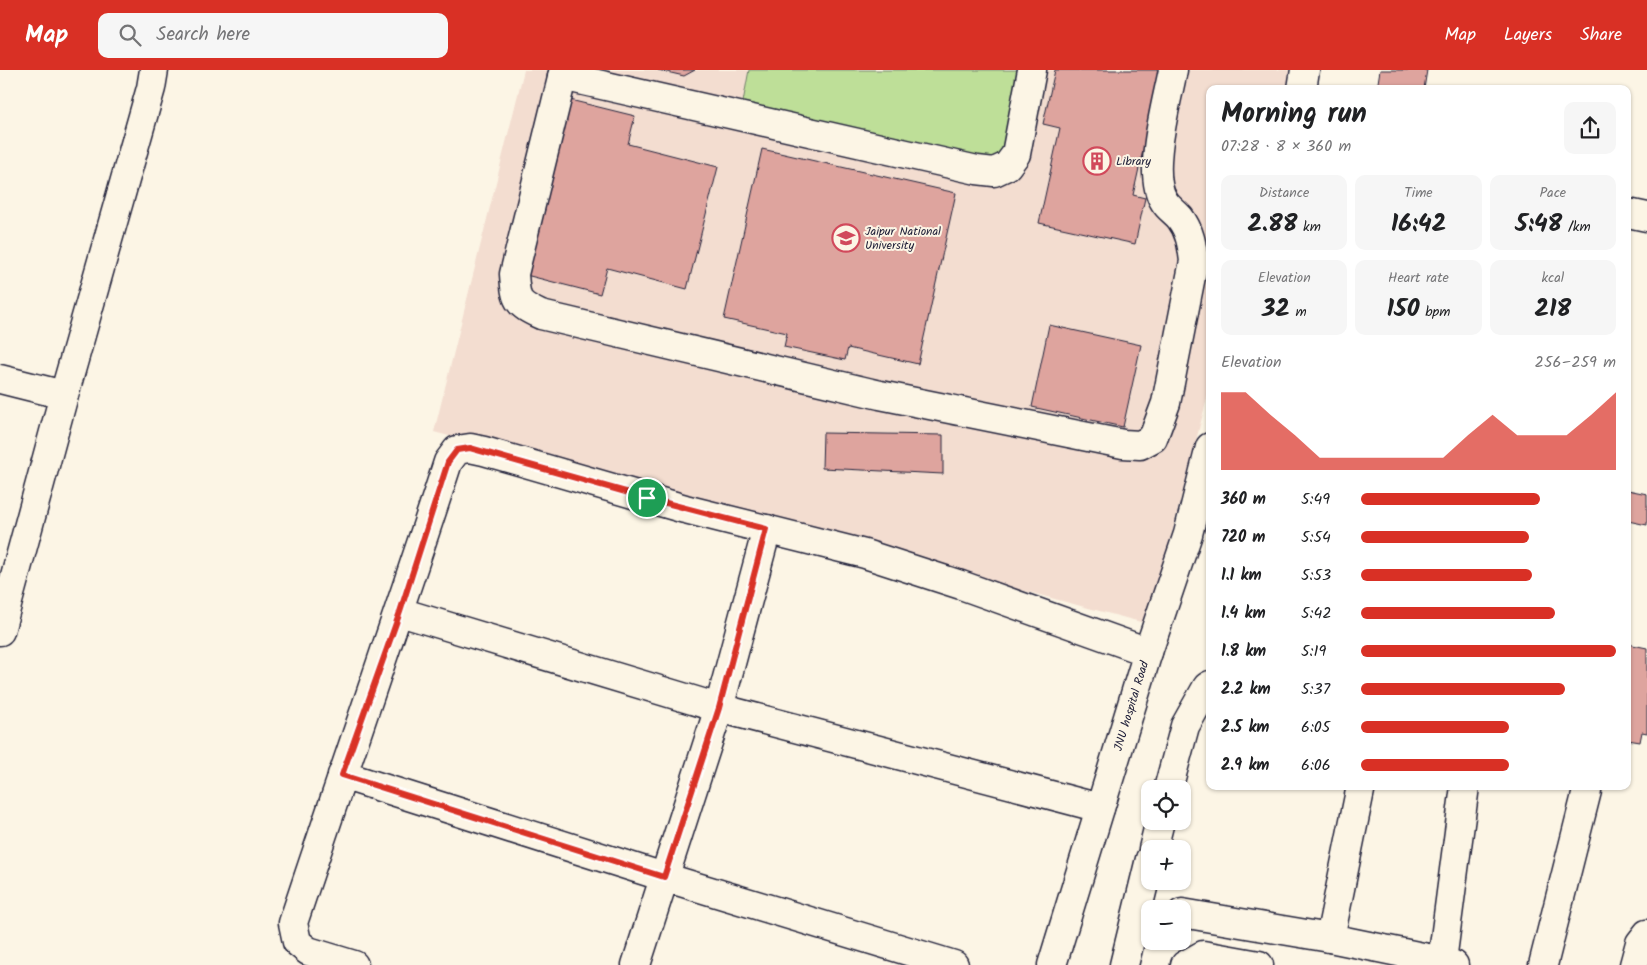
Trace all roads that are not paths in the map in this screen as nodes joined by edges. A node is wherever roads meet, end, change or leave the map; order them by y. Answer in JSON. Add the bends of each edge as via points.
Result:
{"nodes":[{"id":1,"x":154,"y":70,"type":"edge"},
{"id":2,"x":1032,"y":70,"type":"edge"},
{"id":3,"x":1173,"y":70,"type":"edge"},
{"id":4,"x":1305,"y":70,"type":"edge"},
{"id":5,"x":563,"y":73,"type":"edge"},
{"id":6,"x":1303,"y":85,"type":"edge"},
{"id":7,"x":1631,"y":214,"type":"edge"},
{"id":8,"x":1647,"y":217,"type":"edge"},
{"id":9,"x":0,"y":379,"type":"edge"},
{"id":10,"x":64,"y":395,"type":"junction"},
{"id":11,"x":1206,"y":463,"type":"edge"},
{"id":12,"x":766,"y":529,"type":"junction"},
{"id":13,"x":400,"y":612,"type":"junction"},
{"id":14,"x":0,"y":631,"type":"edge"},
{"id":15,"x":1148,"y":652,"type":"junction"},
{"id":16,"x":1206,"y":689,"type":"edge"},
{"id":17,"x":719,"y":708,"type":"junction"},
{"id":18,"x":342,"y":775,"type":"junction"},
{"id":19,"x":1170,"y":780,"type":"edge"},
{"id":20,"x":1360,"y":790,"type":"edge"},
{"id":21,"x":1465,"y":790,"type":"edge"},
{"id":22,"x":1587,"y":791,"type":"dead end"},
{"id":23,"x":1100,"y":808,"type":"junction"},
{"id":24,"x":664,"y":877,"type":"junction"},
{"id":25,"x":1191,"y":915,"type":"edge"},
{"id":26,"x":1141,"y":924,"type":"edge"},
{"id":27,"x":1647,"y":934,"type":"edge"},
{"id":28,"x":1330,"y":938,"type":"junction"},
{"id":29,"x":1448,"y":963,"type":"edge"},
{"id":30,"x":354,"y":965,"type":"edge"},
{"id":31,"x":636,"y":965,"type":"edge"},
{"id":32,"x":954,"y":965,"type":"edge"},
{"id":33,"x":1052,"y":965,"type":"edge"},
{"id":34,"x":1124,"y":965,"type":"edge"},
{"id":35,"x":1185,"y":965,"type":"edge"},
{"id":36,"x":1259,"y":965,"type":"edge"},
{"id":37,"x":1543,"y":965,"type":"edge"},
{"id":38,"x":1634,"y":965,"type":"edge"}],
"edges":[{"from":1,"to":10,"type":"street"},
{"from":2,"to":5,"type":"street","via":[[1016,154],[1007,166],[994,172]]},
{"from":3,"to":5,"type":"street","via":[[1159,144],[1156,181],[1164,201],[1181,219],[1192,238],[1194,260],[1166,403],[1153,438],[1140,445],[880,395],[541,315],[523,306],[516,293],[514,274]]},
{"from":4,"to":6,"type":"street"},
{"from":7,"to":8,"type":"street"},
{"from":9,"to":10,"type":"street"},
{"from":10,"to":14,"type":"street"},
{"from":11,"to":15,"type":"street","name":"JNU hospital Road","via":[[1188,534]]},
{"from":12,"to":13,"type":"street","via":[[484,451],[457,450],[448,462]]},
{"from":12,"to":15,"type":"street","via":[[865,554],[961,584]]},
{"from":12,"to":17,"type":"street"},
{"from":13,"to":17,"type":"street"},
{"from":13,"to":18,"type":"street"},
{"from":15,"to":23,"type":"street","name":"JNU hospital Road"},
{"from":16,"to":19,"type":"street","via":[[1185,726]]},
{"from":17,"to":23,"type":"street"},
{"from":17,"to":24,"type":"street"},
{"from":18,"to":24,"type":"street"},
{"from":18,"to":30,"type":"street","via":[[293,923],[297,942],[308,951]]},
{"from":20,"to":28,"type":"street"},
{"from":21,"to":29,"type":"street"},
{"from":22,"to":37,"type":"street"},
{"from":23,"to":33,"type":"street","name":"JNU hospital Road"},
{"from":24,"to":31,"type":"street"},
{"from":24,"to":32,"type":"street"},
{"from":25,"to":28,"type":"street"},
{"from":26,"to":34,"type":"street"},
{"from":27,"to":38,"type":"street","via":[[1640,943]]},
{"from":28,"to":29,"type":"street"},
{"from":35,"to":36,"type":"street","via":[[1203,955]]}]}
